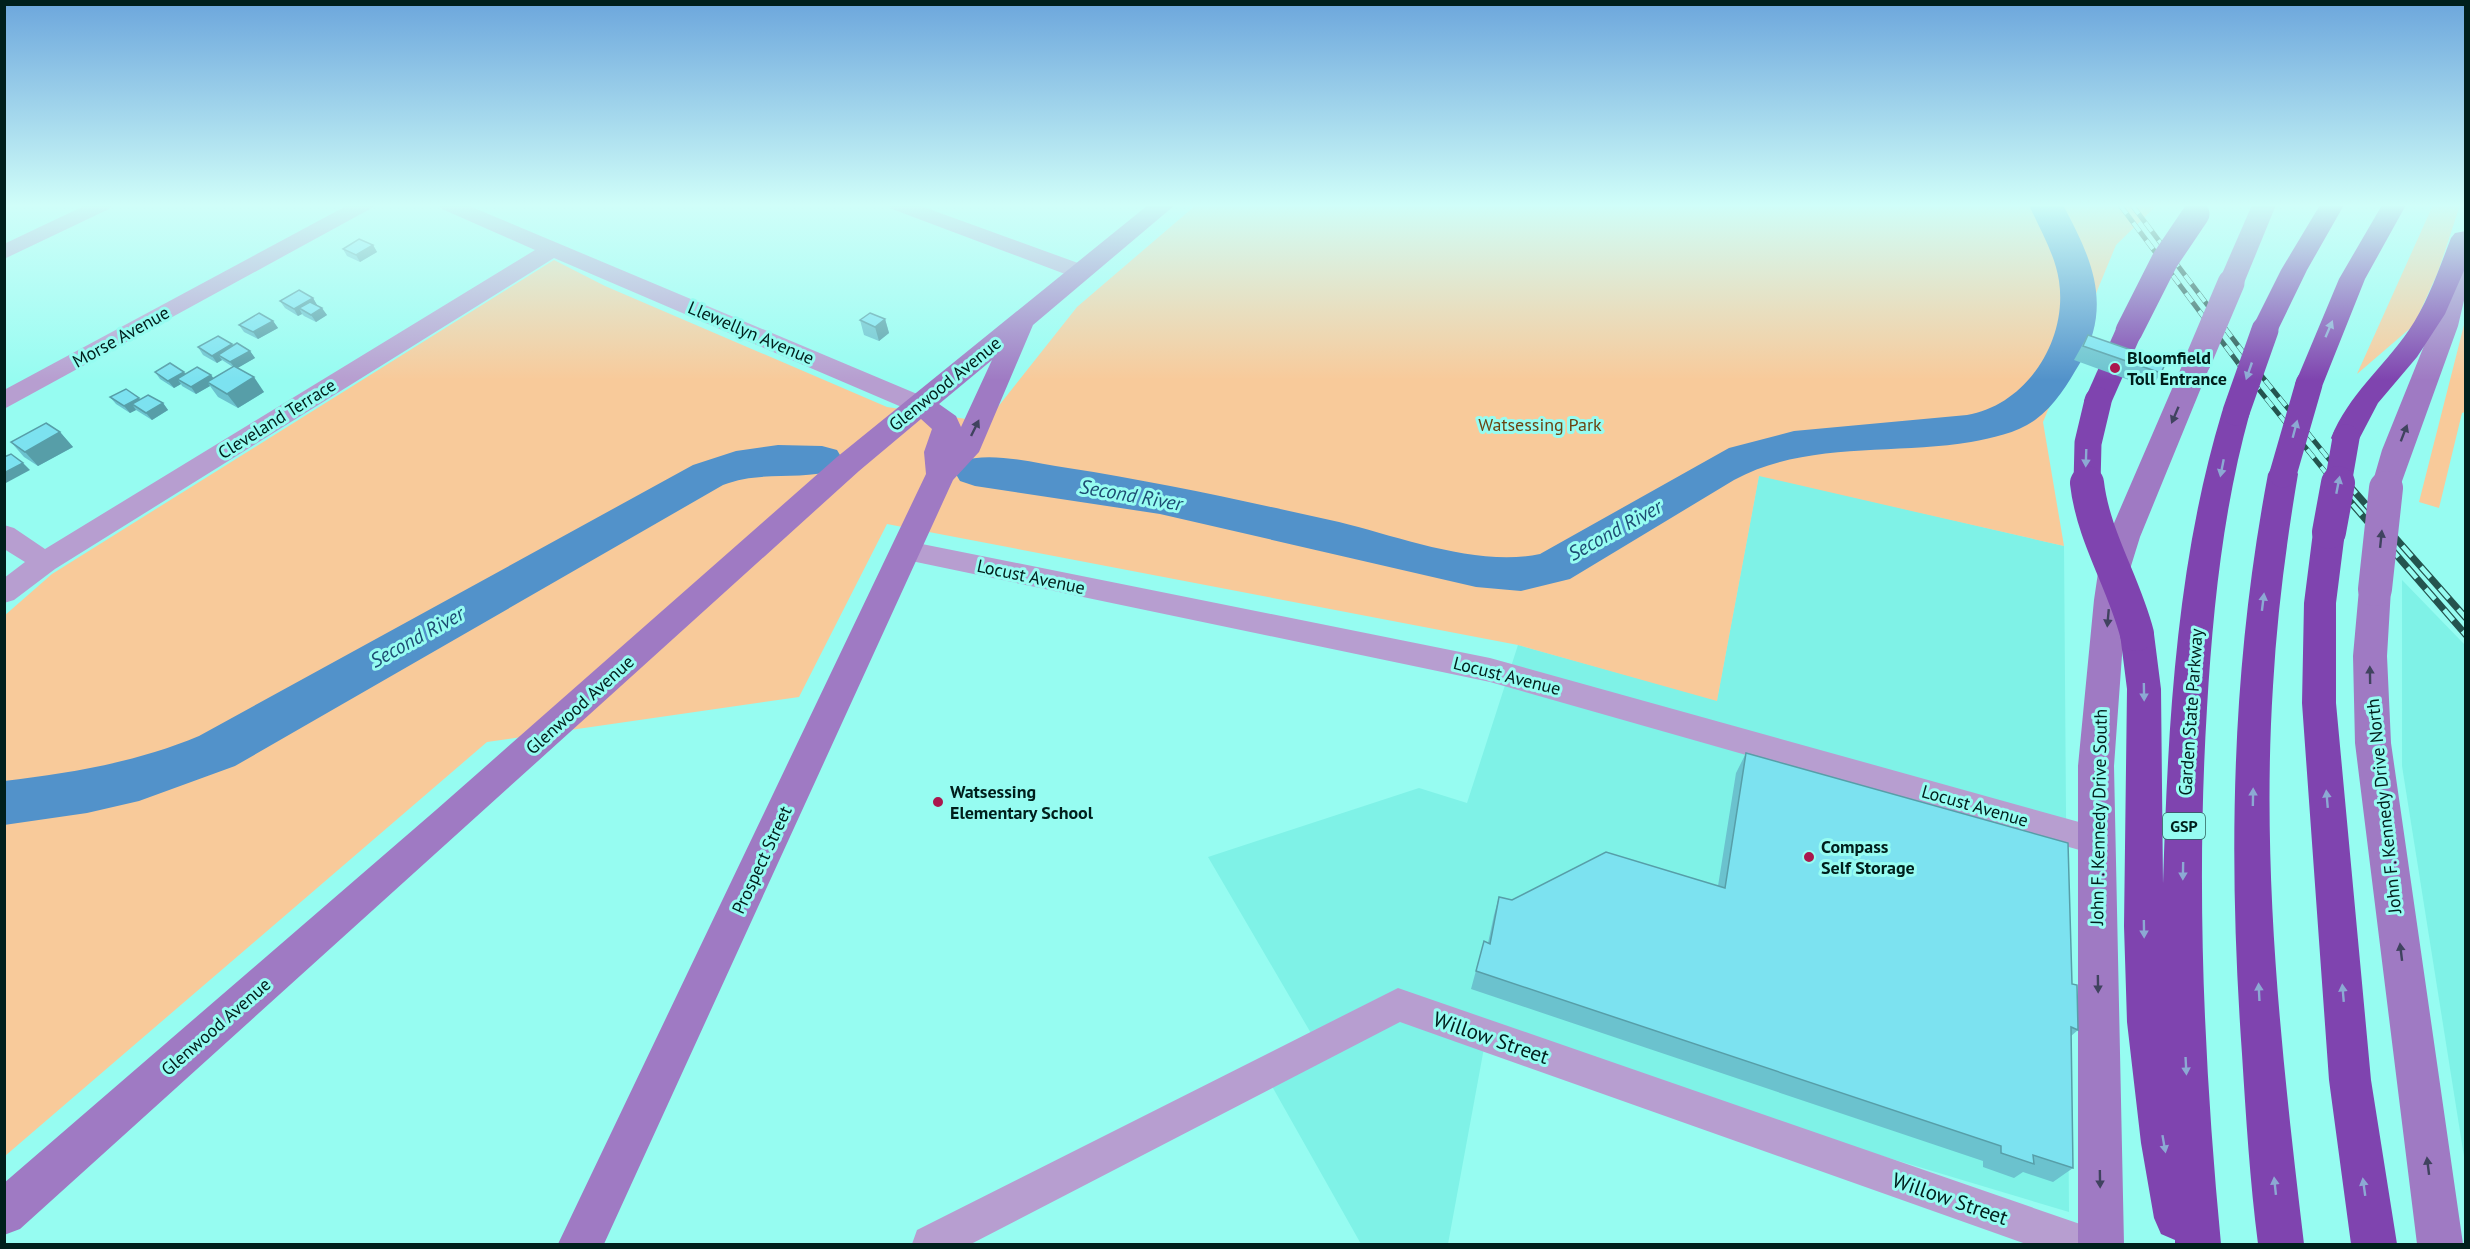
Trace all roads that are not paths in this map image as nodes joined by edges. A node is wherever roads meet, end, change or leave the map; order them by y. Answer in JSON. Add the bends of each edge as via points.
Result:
{"nodes":[{"id":1,"x":256,"y":263,"type":"edge"},
{"id":2,"x":529,"y":263,"type":"edge"},
{"id":3,"x":586,"y":263,"type":"edge"},
{"id":4,"x":1057,"y":263,"type":"edge"},
{"id":5,"x":1092,"y":263,"type":"edge"},
{"id":6,"x":2164,"y":263,"type":"edge"},
{"id":7,"x":2239,"y":263,"type":"edge"},
{"id":8,"x":2298,"y":263,"type":"edge"},
{"id":9,"x":2361,"y":263,"type":"edge"},
{"id":10,"x":2453,"y":263,"type":"edge"},
{"id":11,"x":2459,"y":263,"type":"edge"},
{"id":12,"x":1081,"y":272,"type":"junction"},
{"id":13,"x":1026,"y":318,"type":"junction"},
{"id":14,"x":4,"y":401,"type":"edge"},
{"id":15,"x":920,"y":405,"type":"junction"},
{"id":16,"x":941,"y":474,"type":"junction"},
{"id":17,"x":4,"y":535,"type":"edge"},
{"id":18,"x":907,"y":551,"type":"junction"},
{"id":19,"x":45,"y":562,"type":"junction"},
{"id":20,"x":4,"y":593,"type":"edge"},
{"id":21,"x":2097,"y":841,"type":"junction"},
{"id":22,"x":4,"y":1213,"type":"edge"},
{"id":23,"x":581,"y":1245,"type":"edge"},
{"id":24,"x":931,"y":1245,"type":"edge"},
{"id":25,"x":2080,"y":1245,"type":"edge"},
{"id":26,"x":2101,"y":1245,"type":"edge"},
{"id":27,"x":2182,"y":1245,"type":"edge"},
{"id":28,"x":2198,"y":1245,"type":"edge"},
{"id":29,"x":2281,"y":1245,"type":"edge"},
{"id":30,"x":2374,"y":1245,"type":"edge"},
{"id":31,"x":2440,"y":1245,"type":"edge"}],
"edges":[{"from":1,"to":14,"type":"street","name":"Morse Avenue"},
{"from":2,"to":19,"type":"street","name":"Cleveland Terrace"},
{"from":3,"to":15,"type":"street","name":"Llewellyn Avenue"},
{"from":4,"to":12,"type":"street"},
{"from":5,"to":12,"type":"main road","name":"Glenwood Avenue"},
{"from":6,"to":27,"type":"highway","one_way":true,"bridge":true,"via":[[2128,331],[2098,400],[2087,446],[2086,484],[2091,510],[2138,634],[2144,689],[2148,1022],[2163,1143]]},
{"from":7,"to":21,"type":"main road","name":"John F. Kennedy Drive South","one_way":true,"bridge":true,"via":[[2115,566],[2097,728]]},
{"from":8,"to":28,"type":"highway","name":"Garden State Parkway","number":"GSP","one_way":true,"bridge":true,"via":[[2265,330],[2236,412],[2204,564],[2186,765],[2184,988]]},
{"from":29,"to":9,"type":"highway","one_way":true,"bridge":true,"via":[[2260,1014],[2253,826],[2262,609],[2283,474],[2308,384]]},
{"from":30,"to":10,"type":"highway","one_way":true,"bridge":true,"via":[[2350,1080],[2319,703],[2320,603],[2346,438],[2362,401],[2404,356],[2429,320]]},
{"from":31,"to":11,"type":"main road","name":"John F. Kennedy Drive North","one_way":true,"bridge":true,"via":[[2373,743],[2370,656],[2386,488],[2445,326]]},
{"from":12,"to":13,"type":"main road","name":"Glenwood Avenue"},
{"from":13,"to":15,"type":"main road","name":"Glenwood Avenue"},
{"from":16,"to":13,"type":"main road","name":"Prospect Street","one_way":true,"via":[[964,452]]},
{"from":15,"to":16,"type":"main road","name":"Prospect Street","via":[[946,423],[939,452]]},
{"from":15,"to":22,"type":"main road","name":"Glenwood Avenue","via":[[848,464]]},
{"from":16,"to":18,"type":"main road","name":"Prospect Street"},
{"from":17,"to":19,"type":"street"},
{"from":18,"to":21,"type":"street","name":"Locust Avenue","via":[[1490,669]]},
{"from":18,"to":23,"type":"main road","name":"Prospect Street"},
{"from":19,"to":20,"type":"street","name":"Cleveland Terrace"},
{"from":21,"to":26,"type":"main road","name":"John F. Kennedy Drive South","one_way":true},
{"from":24,"to":25,"type":"street","name":"Willow Street","via":[[1398,1005]]}]}
